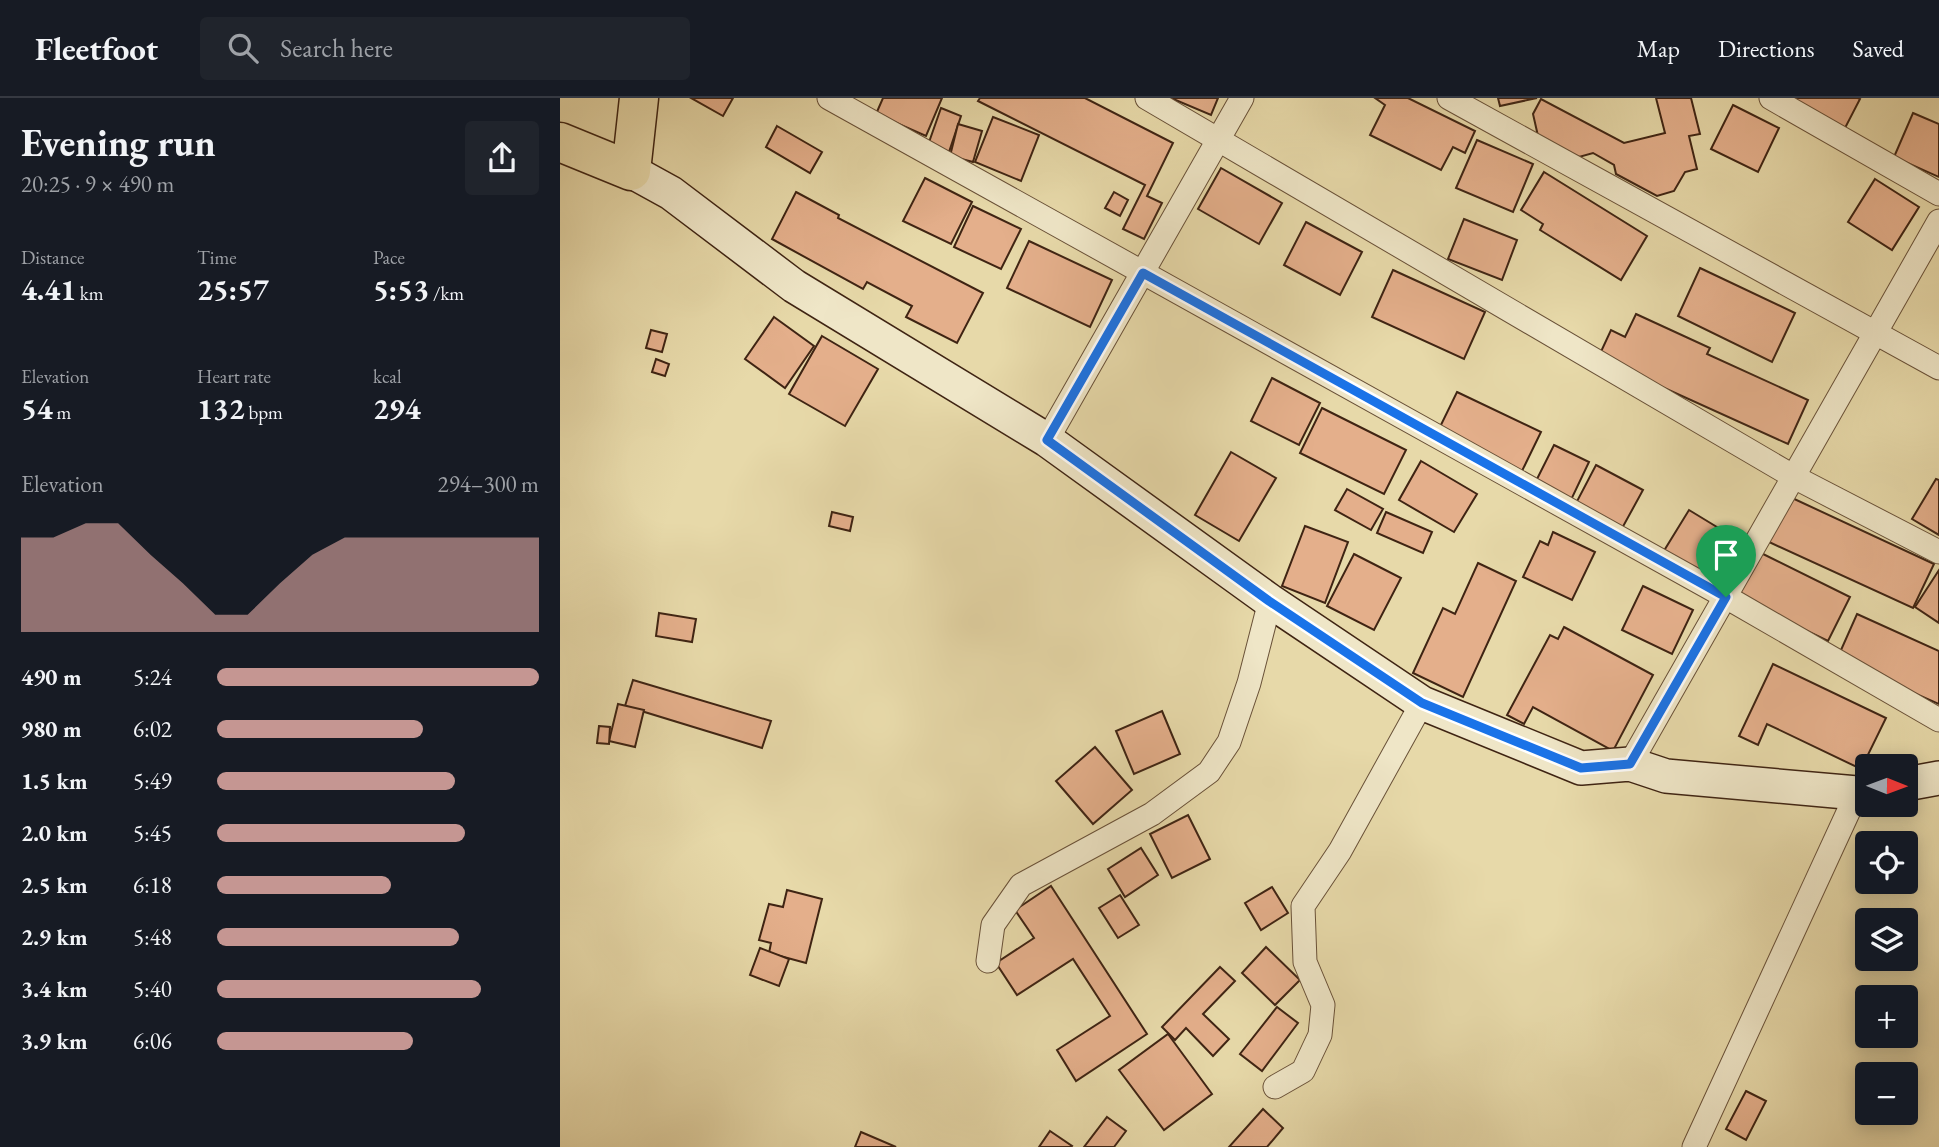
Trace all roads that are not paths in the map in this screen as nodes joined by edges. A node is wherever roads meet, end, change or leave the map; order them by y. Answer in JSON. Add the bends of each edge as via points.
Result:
{"nodes":[{"id":1,"x":639,"y":98,"type":"edge"},
{"id":2,"x":829,"y":98,"type":"edge"},
{"id":3,"x":1147,"y":98,"type":"edge"},
{"id":4,"x":1242,"y":98,"type":"edge"},
{"id":5,"x":1449,"y":98,"type":"edge"},
{"id":6,"x":1771,"y":98,"type":"edge"},
{"id":7,"x":1219,"y":139,"type":"junction"},
{"id":8,"x":560,"y":142,"type":"edge"},
{"id":9,"x":631,"y":171,"type":"junction"},
{"id":10,"x":1939,"y":194,"type":"edge"},
{"id":11,"x":1939,"y":221,"type":"edge"},
{"id":12,"x":1143,"y":273,"type":"junction"},
{"id":13,"x":1875,"y":332,"type":"junction"},
{"id":14,"x":1939,"y":368,"type":"edge"},
{"id":15,"x":1047,"y":440,"type":"junction"},
{"id":16,"x":1796,"y":478,"type":"junction"},
{"id":17,"x":1939,"y":552,"type":"edge"},
{"id":18,"x":1726,"y":597,"type":"junction"},
{"id":19,"x":1269,"y":601,"type":"junction"},
{"id":20,"x":1422,"y":703,"type":"junction"},
{"id":21,"x":1939,"y":720,"type":"edge"},
{"id":22,"x":1630,"y":764,"type":"junction"},
{"id":23,"x":1939,"y":778,"type":"edge"},
{"id":24,"x":1918,"y":782,"type":"edge"},
{"id":25,"x":1855,"y":791,"type":"edge"},
{"id":26,"x":1855,"y":807,"type":"edge"},
{"id":27,"x":988,"y":961,"type":"dead end"},
{"id":28,"x":1275,"y":1087,"type":"dead end"},
{"id":29,"x":1694,"y":1147,"type":"edge"}],
"edges":[{"from":1,"to":9,"type":"highway"},
{"from":2,"to":12,"type":"street"},
{"from":3,"to":7,"type":"street"},
{"from":4,"to":7,"type":"street"},
{"from":5,"to":13,"type":"street"},
{"from":6,"to":10,"type":"street"},
{"from":7,"to":12,"type":"street"},
{"from":7,"to":16,"type":"street"},
{"from":8,"to":9,"type":"highway"},
{"from":9,"to":15,"type":"main road","via":[[671,193],[793,286]]},
{"from":11,"to":13,"type":"street"},
{"from":12,"to":15,"type":"street"},
{"from":12,"to":18,"type":"street"},
{"from":13,"to":14,"type":"street"},
{"from":13,"to":16,"type":"street"},
{"from":15,"to":19,"type":"main road"},
{"from":16,"to":17,"type":"street"},
{"from":16,"to":18,"type":"street"},
{"from":18,"to":21,"type":"street"},
{"from":18,"to":22,"type":"street"},
{"from":19,"to":20,"type":"main road"},
{"from":19,"to":27,"type":"street","via":[[1229,742],[1209,772],[1152,814],[1021,885],[993,925]]},
{"from":20,"to":22,"type":"main road","via":[[1581,768]]},
{"from":20,"to":28,"type":"street","via":[[1340,851],[1303,906],[1305,962],[1323,1005],[1320,1035],[1303,1071]]},
{"from":22,"to":25,"type":"main road","via":[[1666,776]]},
{"from":23,"to":24,"type":"main road"},
{"from":26,"to":29,"type":"street"}]}
